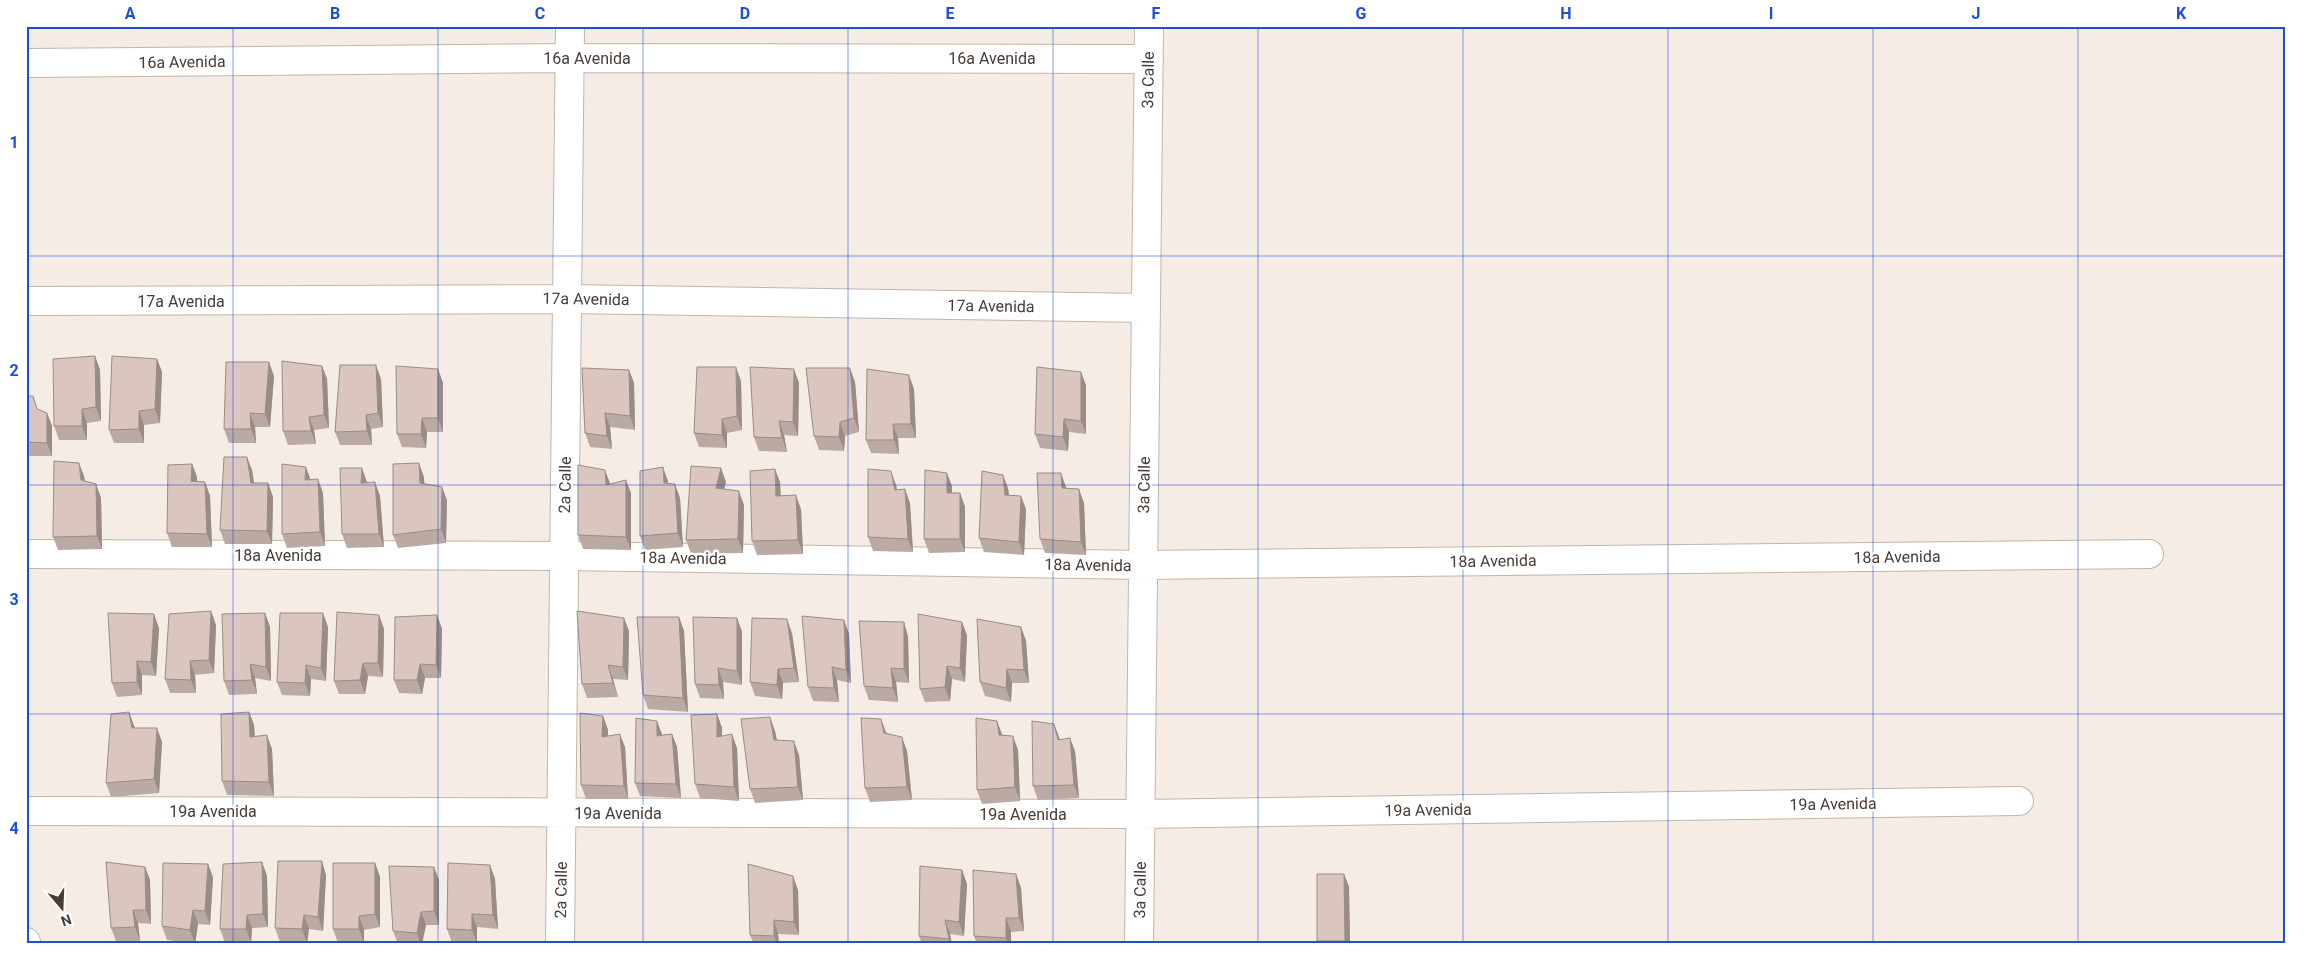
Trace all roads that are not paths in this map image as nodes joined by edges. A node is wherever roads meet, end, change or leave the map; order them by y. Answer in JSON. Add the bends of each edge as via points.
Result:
{"nodes":[{"id":1,"x":570,"y":26,"type":"edge"},
{"id":2,"x":1149,"y":26,"type":"edge"},
{"id":3,"x":570,"y":58,"type":"junction"},
{"id":4,"x":1149,"y":59,"type":"junction"},
{"id":5,"x":26,"y":63,"type":"edge"},
{"id":6,"x":567,"y":299,"type":"junction"},
{"id":7,"x":26,"y":301,"type":"edge"},
{"id":8,"x":1146,"y":308,"type":"junction"},
{"id":9,"x":26,"y":554,"type":"edge"},
{"id":10,"x":2149,"y":554,"type":"dead end"},
{"id":11,"x":564,"y":556,"type":"junction"},
{"id":12,"x":1143,"y":566,"type":"junction"},
{"id":13,"x":2019,"y":801,"type":"dead end"},
{"id":14,"x":26,"y":811,"type":"edge"},
{"id":15,"x":562,"y":813,"type":"junction"},
{"id":16,"x":1141,"y":814,"type":"junction"},
{"id":17,"x":560,"y":944,"type":"edge"},
{"id":18,"x":1139,"y":944,"type":"edge"}],
"edges":[{"from":1,"to":3,"type":"street","name":"2a Calle"},
{"from":2,"to":4,"type":"street","name":"3a Calle"},
{"from":3,"to":4,"type":"street","name":"16a Avenida"},
{"from":3,"to":5,"type":"street","name":"16a Avenida"},
{"from":3,"to":6,"type":"street","name":"2a Calle"},
{"from":4,"to":8,"type":"street","name":"3a Calle"},
{"from":6,"to":7,"type":"street","name":"17a Avenida"},
{"from":6,"to":8,"type":"street","name":"17a Avenida"},
{"from":6,"to":11,"type":"street","name":"2a Calle"},
{"from":8,"to":12,"type":"street","name":"3a Calle"},
{"from":9,"to":11,"type":"street","name":"18a Avenida"},
{"from":10,"to":12,"type":"street","name":"18a Avenida"},
{"from":11,"to":12,"type":"street","name":"18a Avenida"},
{"from":11,"to":15,"type":"street","name":"2a Calle"},
{"from":12,"to":16,"type":"street","name":"3a Calle"},
{"from":13,"to":16,"type":"street","name":"19a Avenida"},
{"from":14,"to":15,"type":"street","name":"19a Avenida"},
{"from":15,"to":16,"type":"street","name":"19a Avenida"},
{"from":15,"to":17,"type":"street","name":"2a Calle"},
{"from":16,"to":18,"type":"street","name":"3a Calle"}]}
